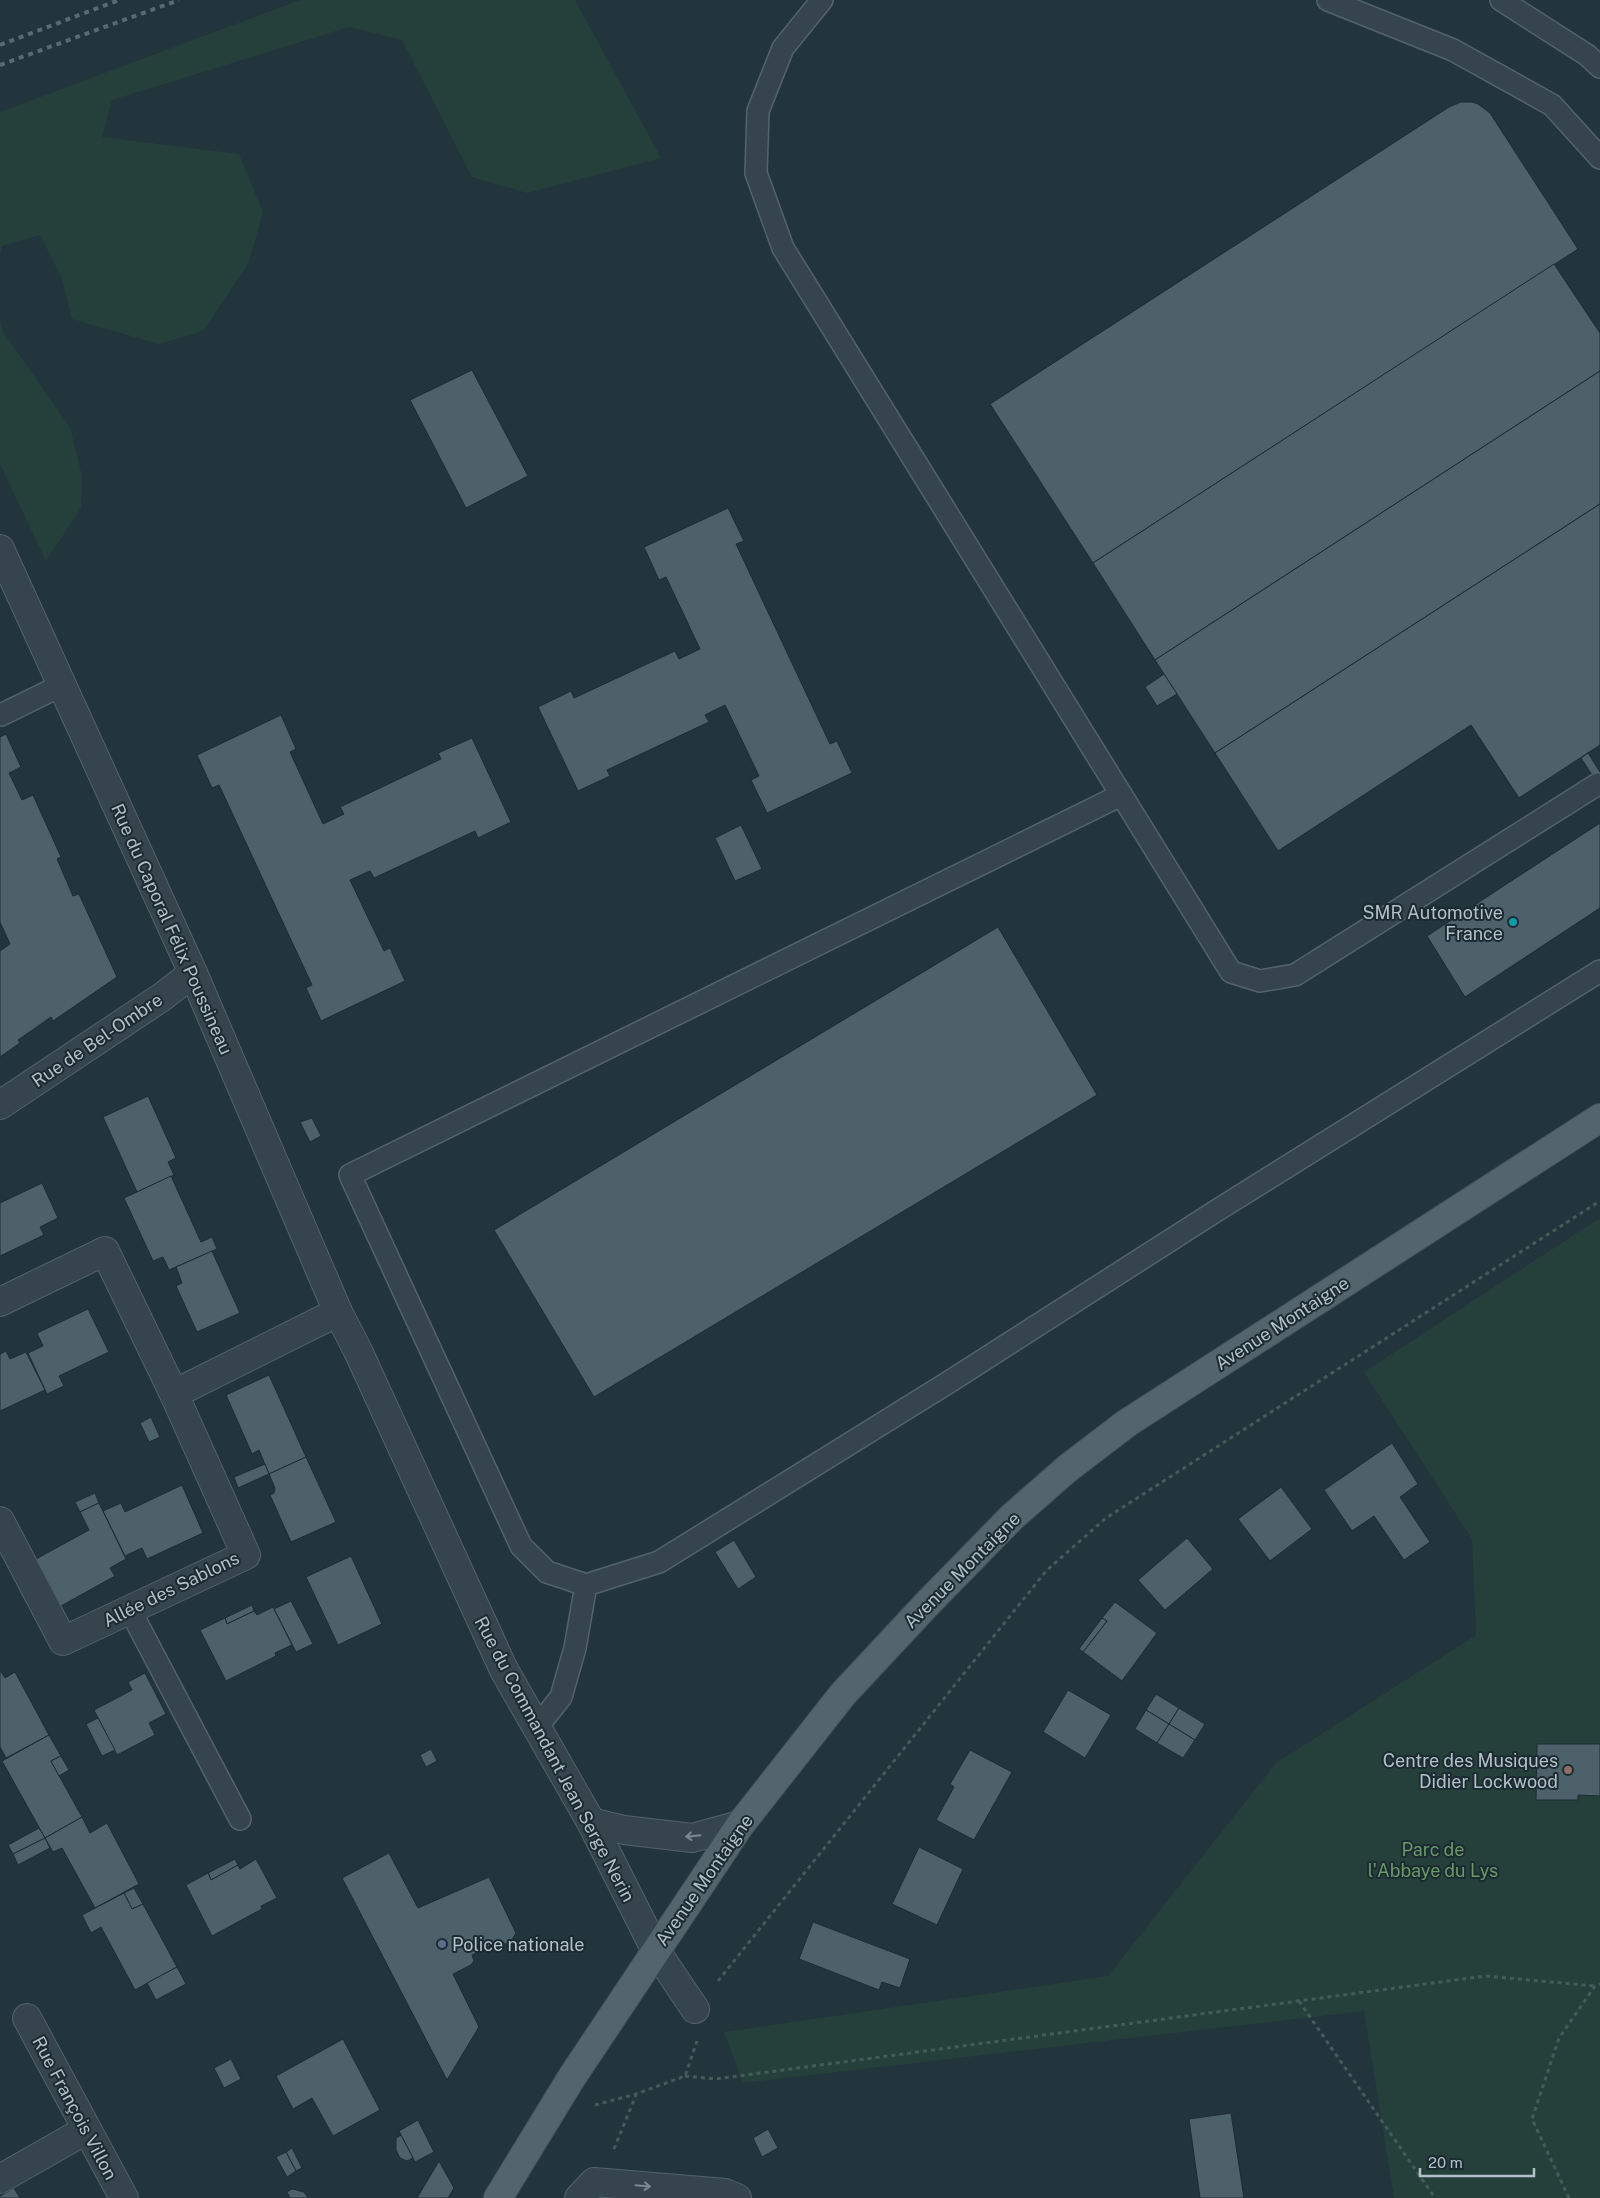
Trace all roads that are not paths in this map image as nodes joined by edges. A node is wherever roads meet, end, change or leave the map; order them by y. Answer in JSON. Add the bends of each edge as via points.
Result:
{"nodes":[{"id":1,"x":822,"y":0,"type":"edge"},
{"id":2,"x":1328,"y":0,"type":"edge"},
{"id":3,"x":1501,"y":0,"type":"edge"},
{"id":4,"x":1600,"y":67,"type":"edge"},
{"id":5,"x":1600,"y":158,"type":"edge"},
{"id":6,"x":0,"y":549,"type":"edge"},
{"id":7,"x":62,"y":686,"type":"junction"},
{"id":8,"x":0,"y":716,"type":"edge"},
{"id":9,"x":1598,"y":784,"type":"dead end"},
{"id":10,"x":1121,"y":794,"type":"junction"},
{"id":11,"x":1600,"y":971,"type":"edge"},
{"id":12,"x":193,"y":973,"type":"junction"},
{"id":13,"x":0,"y":1105,"type":"edge"},
{"id":14,"x":1600,"y":1118,"type":"edge"},
{"id":15,"x":0,"y":1302,"type":"edge"},
{"id":16,"x":338,"y":1312,"type":"junction"},
{"id":17,"x":174,"y":1394,"type":"junction"},
{"id":18,"x":0,"y":1521,"type":"edge"},
{"id":19,"x":586,"y":1584,"type":"junction"},
{"id":20,"x":130,"y":1610,"type":"junction"},
{"id":21,"x":538,"y":1726,"type":"junction"},
{"id":22,"x":240,"y":1819,"type":"dead end"},
{"id":23,"x":591,"y":1822,"type":"junction"},
{"id":24,"x":740,"y":1825,"type":"junction"},
{"id":25,"x":656,"y":1950,"type":"junction"},
{"id":26,"x":695,"y":2009,"type":"road end"},
{"id":27,"x":27,"y":2018,"type":"dead end"},
{"id":28,"x":86,"y":2130,"type":"junction"},
{"id":29,"x":0,"y":2179,"type":"edge"},
{"id":30,"x":587,"y":2190,"type":"edge"},
{"id":31,"x":124,"y":2198,"type":"edge"},
{"id":32,"x":498,"y":2198,"type":"edge"},
{"id":33,"x":737,"y":2198,"type":"edge"}],
"edges":[{"from":1,"to":10,"type":"lane","via":[[783,48],[758,111],[756,173],[783,248]]},
{"from":2,"to":5,"type":"lane","via":[[1453,50],[1552,105]]},
{"from":3,"to":4,"type":"lane","via":[[1587,55]]},
{"from":6,"to":7,"type":"street","name":"Rue du Caporal Félix Poussineau"},
{"from":7,"to":8,"type":"lane"},
{"from":7,"to":12,"type":"street","name":"Rue du Caporal Félix Poussineau"},
{"from":9,"to":10,"type":"lane","via":[[1295,975],[1260,981],[1231,972]]},
{"from":10,"to":19,"type":"lane","via":[[350,1175],[521,1546],[547,1572]]},
{"from":11,"to":19,"type":"lane","via":[[659,1562]]},
{"from":12,"to":13,"type":"street","name":"Rue de Bel-Ombre"},
{"from":12,"to":16,"type":"street","name":"Rue du Caporal Félix Poussineau"},
{"from":14,"to":24,"type":"main road","name":"Avenue Montaigne","via":[[1127,1422],[1068,1468],[1012,1518],[843,1694]]},
{"from":15,"to":17,"type":"street","name":"Allée des Sablons","via":[[105,1251]]},
{"from":16,"to":17,"type":"street"},
{"from":16,"to":21,"type":"street","name":"Rue du Commandant Jean Serge Nerin","via":[[504,1670]]},
{"from":17,"to":20,"type":"street","name":"Allée des Sablons","via":[[246,1555]]},
{"from":18,"to":20,"type":"street","name":"Allée des Sablons","via":[[63,1641]]},
{"from":19,"to":21,"type":"lane","via":[[575,1648],[561,1697]]},
{"from":20,"to":22,"type":"lane"},
{"from":21,"to":23,"type":"street","name":"Rue du Commandant Jean Serge Nerin"},
{"from":24,"to":23,"type":"street","one_way":true,"via":[[692,1838],[624,1830]]},
{"from":23,"to":25,"type":"street","name":"Rue du Commandant Jean Serge Nerin"},
{"from":24,"to":25,"type":"main road","name":"Avenue Montaigne"},
{"from":25,"to":26,"type":"street","name":"Rue du Commandant Jean Serge Nerin"},
{"from":25,"to":32,"type":"main road","name":"Avenue Montaigne","via":[[572,2077]]},
{"from":27,"to":28,"type":"street","name":"Rue François Villon"},
{"from":28,"to":29,"type":"street"},
{"from":28,"to":31,"type":"street","name":"Rue François Villon"},
{"from":30,"to":33,"type":"street","one_way":true,"via":[[725,2192]]}]}
